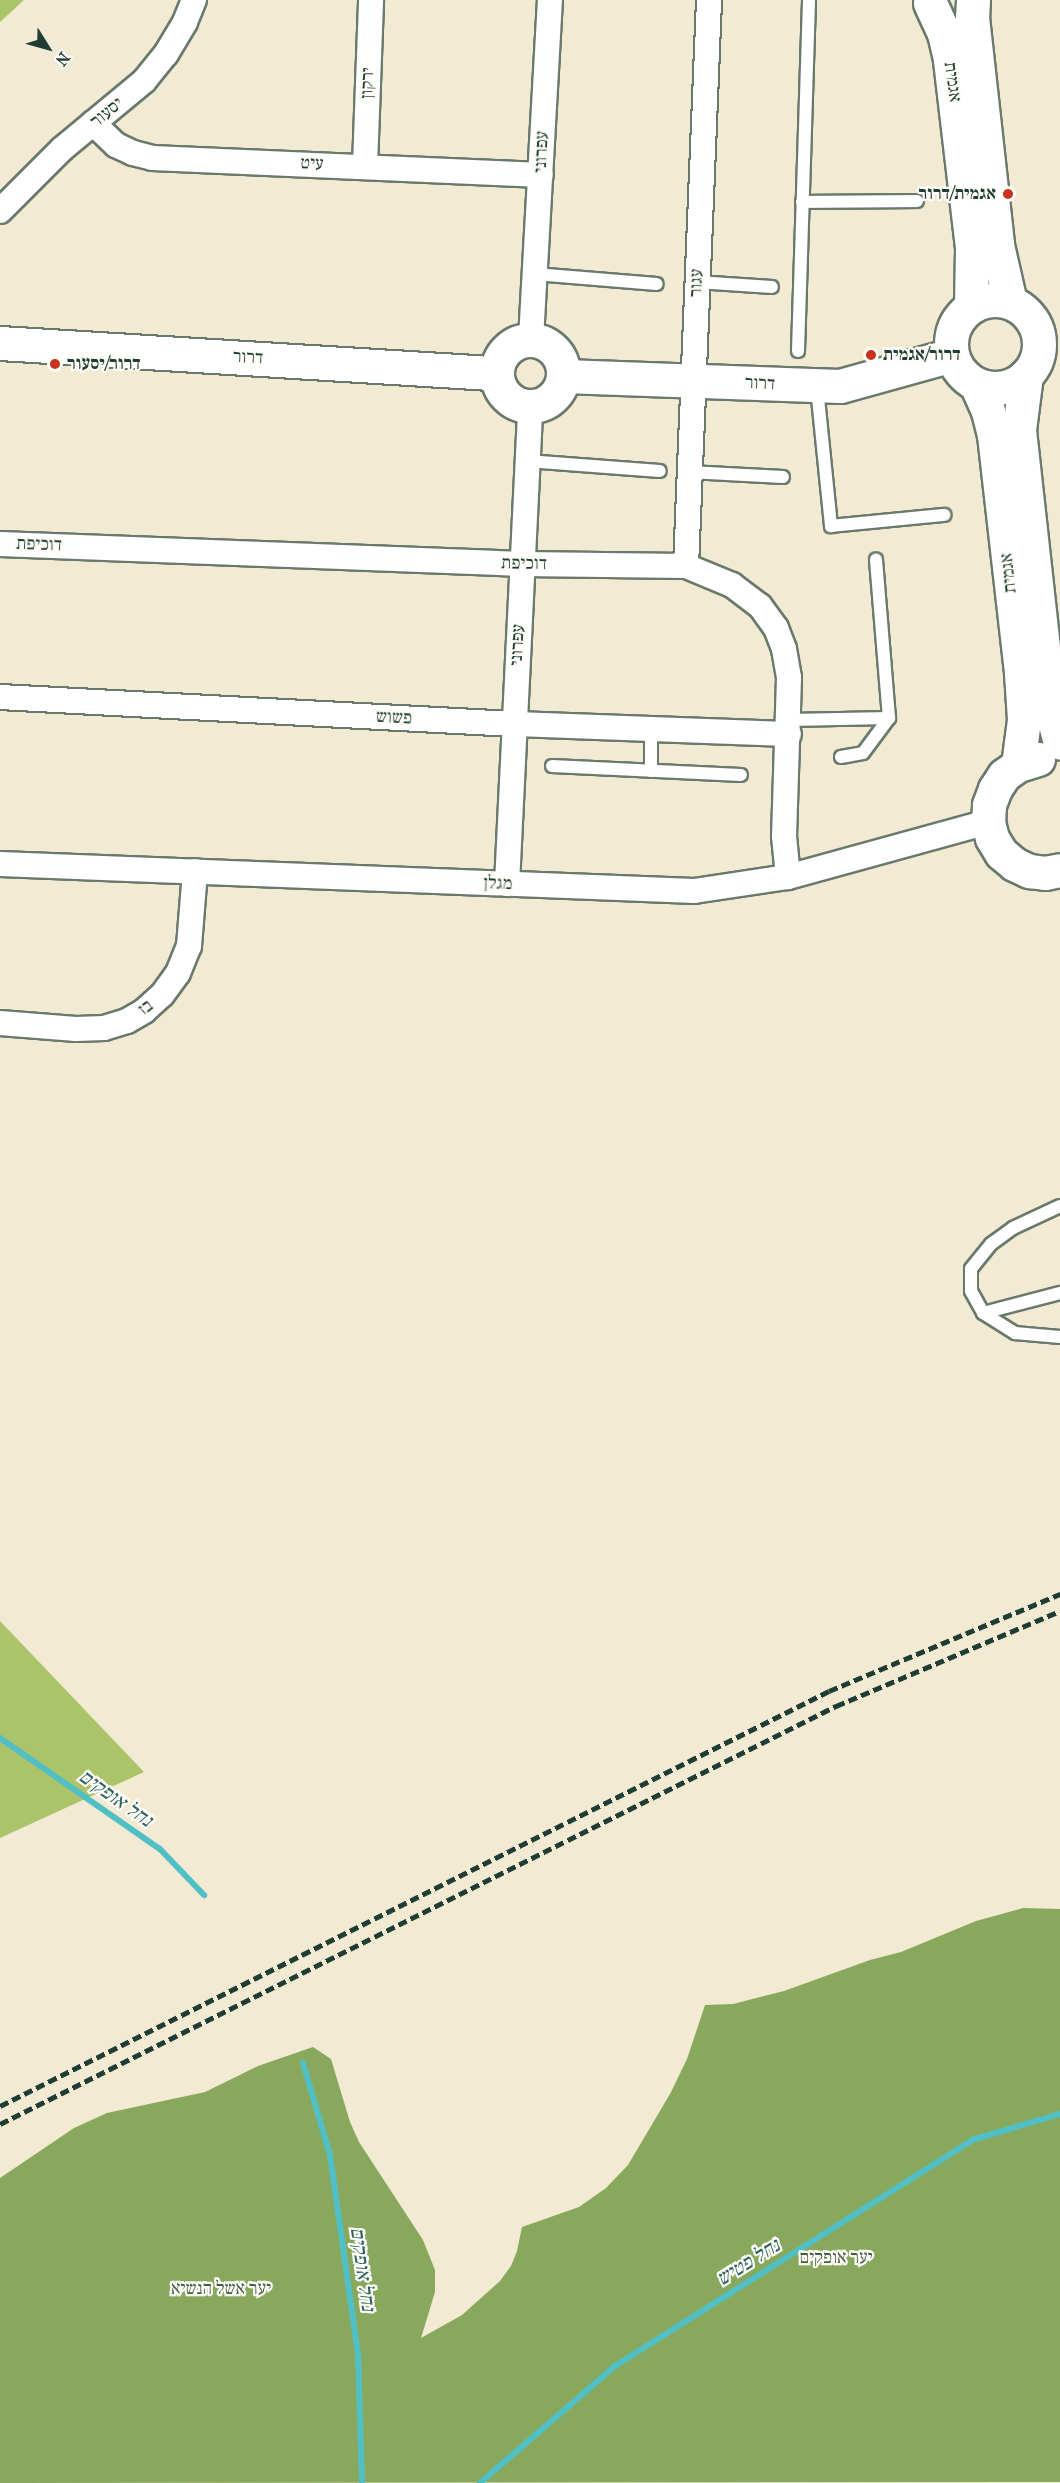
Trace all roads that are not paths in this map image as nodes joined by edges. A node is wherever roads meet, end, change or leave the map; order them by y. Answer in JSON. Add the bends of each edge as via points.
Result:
{"nodes":[{"id":1,"x":194,"y":0,"type":"edge"},
{"id":2,"x":371,"y":0,"type":"edge"},
{"id":3,"x":550,"y":0,"type":"edge"},
{"id":4,"x":709,"y":0,"type":"edge"},
{"id":5,"x":809,"y":0,"type":"edge"},
{"id":6,"x":973,"y":0,"type":"edge"},
{"id":7,"x":938,"y":1,"type":"edge"},
{"id":8,"x":93,"y":123,"type":"junction"},
{"id":9,"x":365,"y":166,"type":"junction"},
{"id":10,"x":541,"y":175,"type":"junction"},
{"id":11,"x":917,"y":201,"type":"dead end"},
{"id":12,"x":802,"y":202,"type":"junction"},
{"id":13,"x":0,"y":211,"type":"edge"},
{"id":14,"x":535,"y":274,"type":"junction"},
{"id":15,"x":697,"y":282,"type":"junction"},
{"id":16,"x":657,"y":284,"type":"dead end"},
{"id":17,"x":772,"y":287,"type":"dead end"},
{"id":18,"x":1010,"y":302,"type":"junction"},
{"id":19,"x":971,"y":308,"type":"junction"},
{"id":20,"x":531,"y":339,"type":"junction"},
{"id":21,"x":0,"y":343,"type":"edge"},
{"id":22,"x":798,"y":351,"type":"dead end"},
{"id":23,"x":952,"y":355,"type":"junction"},
{"id":24,"x":496,"y":373,"type":"junction"},
{"id":25,"x":1026,"y":375,"type":"junction"},
{"id":26,"x":564,"y":376,"type":"junction"},
{"id":27,"x":693,"y":381,"type":"junction"},
{"id":28,"x":976,"y":384,"type":"junction"},
{"id":29,"x":817,"y":386,"type":"junction"},
{"id":30,"x":530,"y":407,"type":"junction"},
{"id":31,"x":527,"y":461,"type":"junction"},
{"id":32,"x":660,"y":471,"type":"dead end"},
{"id":33,"x":689,"y":472,"type":"junction"},
{"id":34,"x":783,"y":477,"type":"dead end"},
{"id":35,"x":944,"y":515,"type":"dead end"},
{"id":36,"x":0,"y":544,"type":"edge"},
{"id":37,"x":876,"y":560,"type":"dead end"},
{"id":38,"x":522,"y":564,"type":"junction"},
{"id":39,"x":686,"y":566,"type":"junction"},
{"id":40,"x":0,"y":697,"type":"edge"},
{"id":41,"x":889,"y":718,"type":"junction"},
{"id":42,"x":514,"y":724,"type":"junction"},
{"id":43,"x":789,"y":727,"type":"junction"},
{"id":44,"x":651,"y":729,"type":"junction"},
{"id":45,"x":1060,"y":743,"type":"edge"},
{"id":46,"x":841,"y":757,"type":"dead end"},
{"id":47,"x":1060,"y":760,"type":"edge"},
{"id":48,"x":1018,"y":765,"type":"junction"},
{"id":49,"x":552,"y":766,"type":"dead end"},
{"id":50,"x":651,"y":771,"type":"junction"},
{"id":51,"x":741,"y":775,"type":"dead end"},
{"id":52,"x":988,"y":822,"type":"junction"},
{"id":53,"x":0,"y":864,"type":"edge"},
{"id":54,"x":1060,"y":870,"type":"edge"},
{"id":55,"x":195,"y":871,"type":"junction"},
{"id":56,"x":788,"y":877,"type":"junction"},
{"id":57,"x":507,"y":884,"type":"junction"},
{"id":58,"x":0,"y":1023,"type":"edge"},
{"id":59,"x":1060,"y":1206,"type":"edge"},
{"id":60,"x":1060,"y":1293,"type":"edge"},
{"id":61,"x":983,"y":1313,"type":"junction"},
{"id":62,"x":1060,"y":1337,"type":"edge"}],
"edges":[{"from":1,"to":8,"type":"street","name":"יסעור","via":[[185,22],[151,72]]},
{"from":2,"to":9,"type":"street","name":"ירקון"},
{"from":3,"to":10,"type":"street","name":"עפרוני"},
{"from":4,"to":15,"type":"street","name":"עגור"},
{"from":5,"to":12,"type":"lane"},
{"from":6,"to":18,"type":"street","name":"אגמית","via":[[997,245]]},
{"from":7,"to":19,"type":"street","name":"אגמית","via":[[950,60],[972,248]]},
{"from":8,"to":9,"type":"street","name":"עיט","via":[[116,145],[153,158]]},
{"from":8,"to":13,"type":"street","name":"יסעור"},
{"from":9,"to":10,"type":"street","name":"עיט"},
{"from":10,"to":14,"type":"street","name":"עפרוני"},
{"from":11,"to":12,"type":"lane"},
{"from":12,"to":22,"type":"lane"},
{"from":14,"to":16,"type":"lane"},
{"from":14,"to":20,"type":"street","name":"עפרוני"},
{"from":15,"to":17,"type":"lane"},
{"from":15,"to":27,"type":"street","name":"עגור"},
{"from":18,"to":19,"type":"street","via":[[996,300]]},
{"from":18,"to":25,"type":"street","via":[[1029,316],[1039,339],[1036,358]]},
{"from":19,"to":23,"type":"street","via":[[954,329]]},
{"from":20,"to":24,"type":"street","via":[[507,349]]},
{"from":20,"to":26,"type":"street","via":[[559,355]]},
{"from":21,"to":24,"type":"street","name":"דרור"},
{"from":23,"to":28,"type":"street","via":[[961,372]]},
{"from":23,"to":29,"type":"street","name":"דרור","via":[[840,386]]},
{"from":24,"to":30,"type":"street","via":[[503,393]]},
{"from":25,"to":28,"type":"street","via":[[1018,382],[997,388]]},
{"from":25,"to":45,"type":"street","name":"אגמית","via":[[1019,430],[1050,701]]},
{"from":26,"to":27,"type":"street","name":"דרור"},
{"from":26,"to":30,"type":"street","via":[[549,401]]},
{"from":27,"to":29,"type":"street","name":"דרור"},
{"from":27,"to":33,"type":"street","name":"עגור"},
{"from":28,"to":48,"type":"street","name":"אגמית","via":[[994,435],[1021,673],[1024,720]]},
{"from":29,"to":35,"type":"lane","via":[[831,526]]},
{"from":30,"to":31,"type":"street","name":"עפרוני"},
{"from":31,"to":32,"type":"lane"},
{"from":31,"to":38,"type":"street","name":"עפרוני"},
{"from":33,"to":34,"type":"lane"},
{"from":33,"to":39,"type":"street","name":"עגור"},
{"from":36,"to":38,"type":"street","name":"דוכיפת"},
{"from":37,"to":41,"type":"lane"},
{"from":38,"to":39,"type":"street","name":"דוכיפת"},
{"from":38,"to":42,"type":"street","name":"עפרוני"},
{"from":39,"to":43,"type":"street","name":"דוכיפת","via":[[732,585],[759,606],[776,628],[789,678]]},
{"from":40,"to":42,"type":"street","name":"פשוש"},
{"from":41,"to":43,"type":"lane"},
{"from":41,"to":46,"type":"lane","via":[[863,753]]},
{"from":42,"to":44,"type":"street","name":"פשוש"},
{"from":42,"to":57,"type":"street","name":"עפרוני"},
{"from":43,"to":44,"type":"street","name":"פשוש"},
{"from":43,"to":56,"type":"street","name":"דוכיפת","via":[[783,836]]},
{"from":44,"to":50,"type":"lane"},
{"from":47,"to":48,"type":"street","via":[[1043,758]]},
{"from":48,"to":52,"type":"street","via":[[995,789]]},
{"from":49,"to":50,"type":"lane"},
{"from":50,"to":51,"type":"lane"},
{"from":52,"to":54,"type":"street","via":[[1001,853],[1014,864],[1029,871]]},
{"from":52,"to":56,"type":"street","name":"מגלן"},
{"from":53,"to":55,"type":"street","name":"מגלן"},
{"from":55,"to":57,"type":"street","name":"מגלן"},
{"from":55,"to":58,"type":"street","name":"בז","via":[[189,946],[178,973],[162,996],[144,1011],[104,1028]]},
{"from":56,"to":57,"type":"street","name":"מגלן","via":[[694,891]]},
{"from":59,"to":61,"type":"lane","via":[[1012,1228],[991,1244],[971,1269],[971,1291]]},
{"from":60,"to":61,"type":"lane"},
{"from":61,"to":62,"type":"lane","via":[[1015,1332]]}]}
